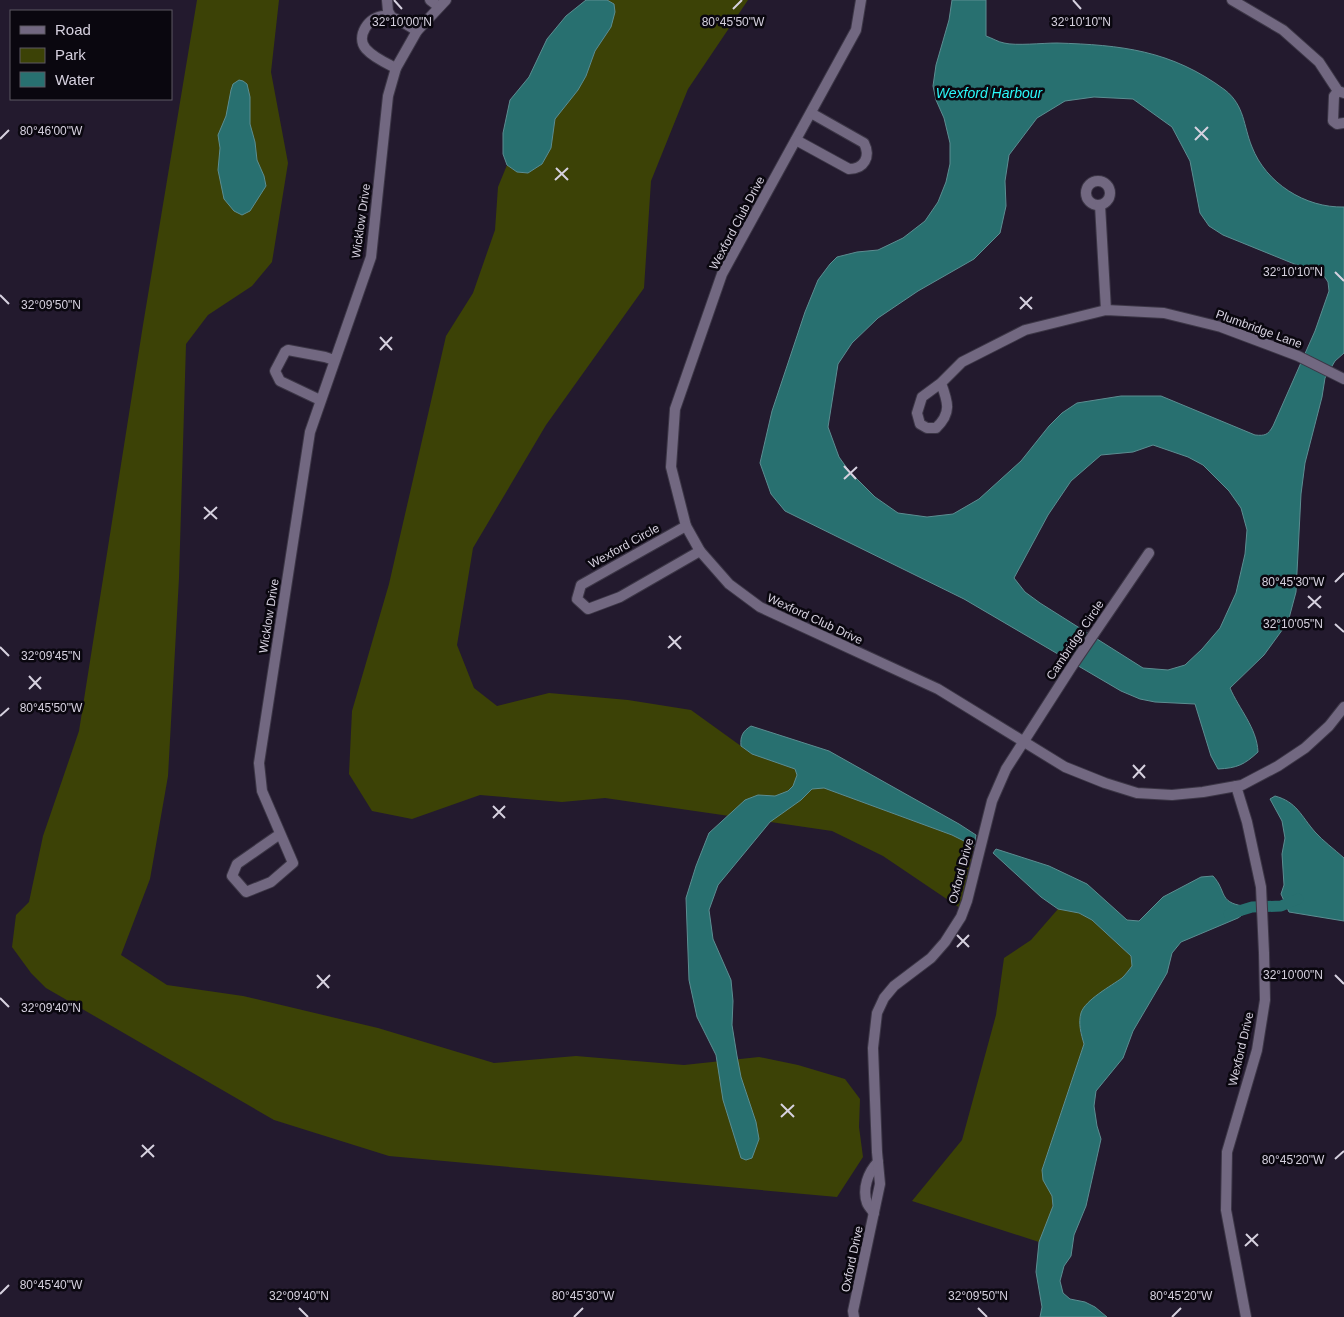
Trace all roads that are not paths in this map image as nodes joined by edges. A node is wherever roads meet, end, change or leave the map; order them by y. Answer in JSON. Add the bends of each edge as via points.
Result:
{"nodes":[{"id":1,"x":387,"y":0,"type":"edge"},
{"id":2,"x":430,"y":0,"type":"edge"},
{"id":3,"x":861,"y":0,"type":"edge"},
{"id":4,"x":1232,"y":0,"type":"edge"},
{"id":5,"x":442,"y":4,"type":"edge"},
{"id":6,"x":392,"y":18,"type":"junction"},
{"id":7,"x":417,"y":31,"type":"junction"},
{"id":8,"x":396,"y":68,"type":"junction"},
{"id":9,"x":1341,"y":92,"type":"edge"},
{"id":10,"x":811,"y":113,"type":"junction"},
{"id":11,"x":1344,"y":123,"type":"edge"},
{"id":12,"x":796,"y":140,"type":"junction"},
{"id":13,"x":1100,"y":205,"type":"dead end"},
{"id":14,"x":1106,"y":310,"type":"junction"},
{"id":15,"x":334,"y":360,"type":"junction"},
{"id":16,"x":1342,"y":378,"type":"edge"},
{"id":17,"x":941,"y":383,"type":"dead end"},
{"id":18,"x":320,"y":400,"type":"junction"},
{"id":19,"x":686,"y":526,"type":"junction"},
{"id":20,"x":700,"y":551,"type":"junction"},
{"id":21,"x":1149,"y":554,"type":"dead end"},
{"id":22,"x":1344,"y":707,"type":"edge"},
{"id":23,"x":1024,"y":743,"type":"junction"},
{"id":24,"x":1236,"y":786,"type":"junction"},
{"id":25,"x":280,"y":834,"type":"junction"},
{"id":26,"x":852,"y":1315,"type":"edge"},
{"id":27,"x":1246,"y":1317,"type":"edge"}],
"edges":[{"from":1,"to":6,"type":"street"},
{"from":2,"to":5,"type":"street"},
{"from":3,"to":10,"type":"street","name":"Wexford Club Drive","via":[[856,30]]},
{"from":4,"to":9,"type":"street","via":[[1283,30],[1319,62]]},
{"from":5,"to":7,"type":"street","name":"Wicklow Drive"},
{"from":6,"to":7,"type":"street"},
{"from":6,"to":8,"type":"street","via":[[384,16],[373,20],[365,28],[362,42],[372,55]]},
{"from":7,"to":8,"type":"street","name":"Wicklow Drive"},
{"from":8,"to":15,"type":"street","name":"Wicklow Drive","via":[[388,96],[371,257]]},
{"from":9,"to":11,"type":"street","via":[[1334,96],[1333,120],[1337,124]]},
{"from":10,"to":12,"type":"street","name":"Wexford Club Drive"},
{"from":10,"to":12,"type":"street","via":[[864,143],[867,149],[864,164],[849,169]]},
{"from":12,"to":19,"type":"street","name":"Wexford Club Drive","via":[[722,274],[675,409],[671,467]]},
{"from":13,"to":14,"type":"street"},
{"from":14,"to":16,"type":"street","name":"Plumbridge Lane","via":[[1164,313],[1221,327],[1298,356]]},
{"from":14,"to":17,"type":"street","name":"Plumbridge Lane","via":[[1025,330],[962,362]]},
{"from":15,"to":18,"type":"street","name":"Wicklow Drive"},
{"from":15,"to":18,"type":"street","via":[[288,350],[275,371],[280,381]]},
{"from":18,"to":25,"type":"street","name":"Wicklow Drive","via":[[310,432],[259,763],[262,791]]},
{"from":19,"to":20,"type":"street","name":"Wexford Club Drive"},
{"from":19,"to":20,"type":"street","name":"Wexford Circle","via":[[582,584],[577,599],[588,609],[620,597]]},
{"from":20,"to":23,"type":"street","name":"Wexford Club Drive","via":[[728,584],[760,607],[938,690]]},
{"from":21,"to":23,"type":"street","name":"Cambridge Circle"},
{"from":22,"to":24,"type":"street","name":"Wexford Club Drive","via":[[1305,748],[1278,766]]},
{"from":23,"to":24,"type":"street","name":"Wexford Club Drive","via":[[1065,767],[1104,784],[1137,793],[1172,795]]},
{"from":23,"to":26,"type":"street","name":"Oxford Drive","via":[[1006,769],[992,801],[961,917],[931,958],[894,986],[877,1013],[873,1048],[880,1184]]},
{"from":24,"to":27,"type":"street","name":"Wexford Drive","via":[[1262,886],[1265,1000],[1257,1050],[1227,1152],[1226,1210]]},
{"from":25,"to":25,"type":"street","name":"Wicklow Drive","via":[[237,864],[232,876],[246,892],[271,882],[293,863]]}]}
